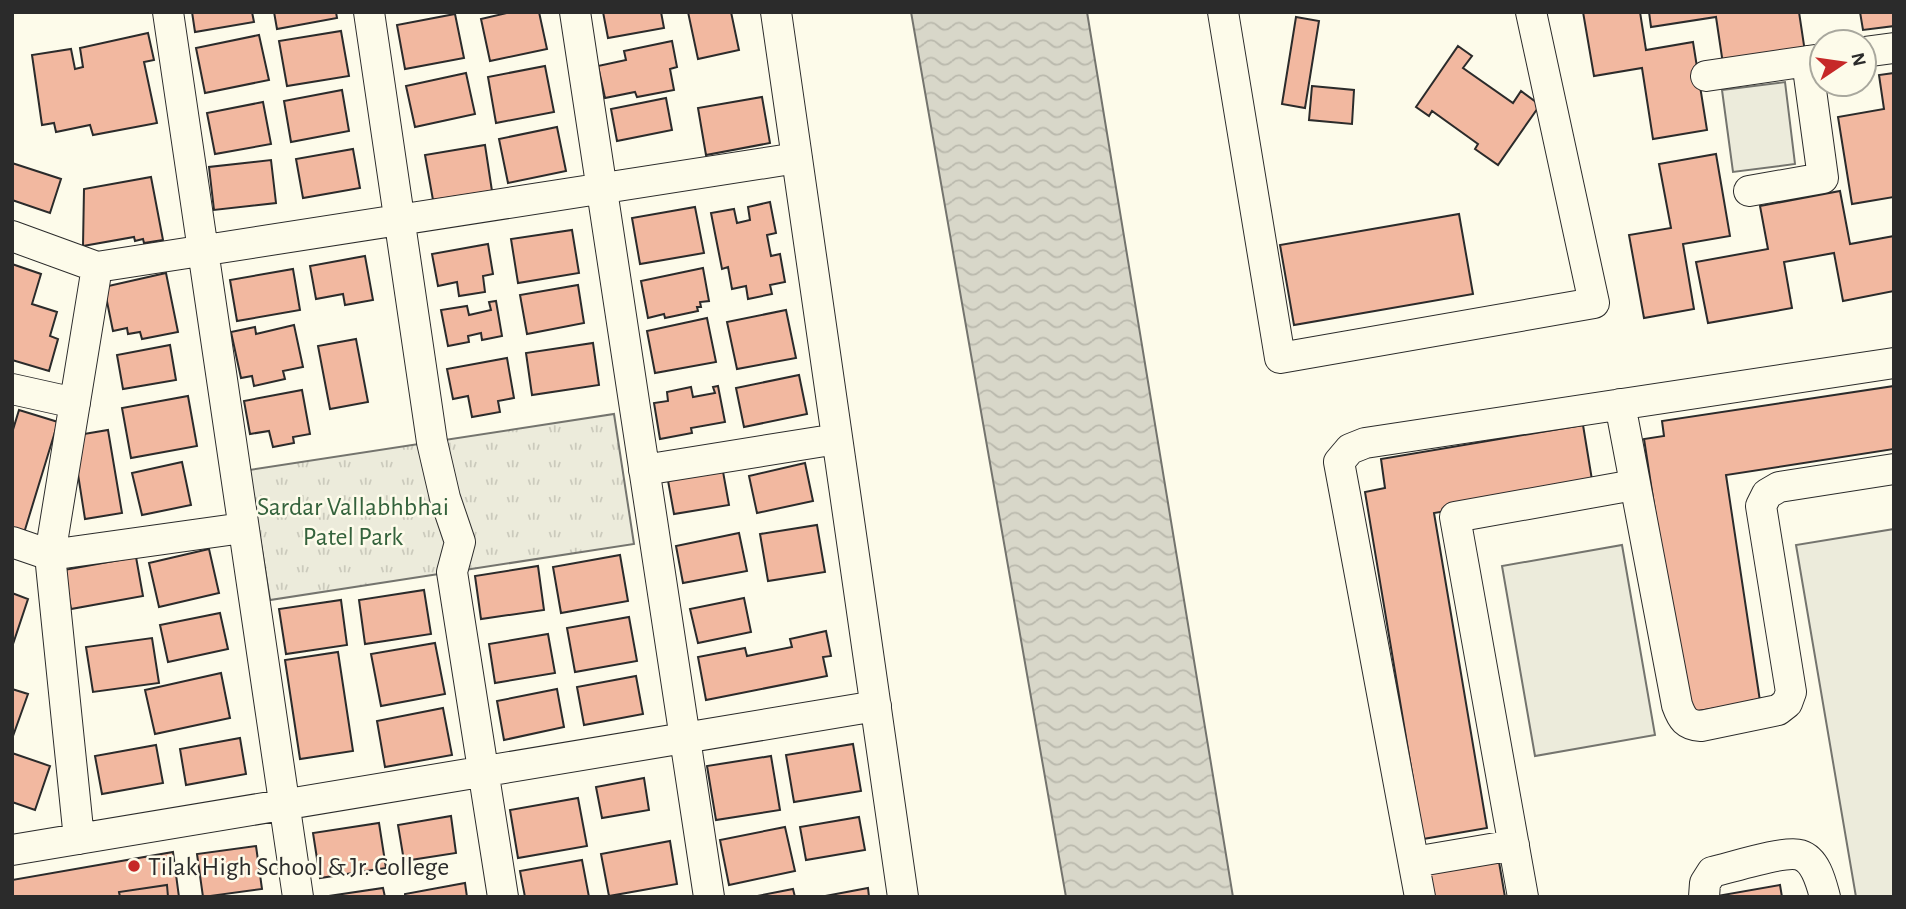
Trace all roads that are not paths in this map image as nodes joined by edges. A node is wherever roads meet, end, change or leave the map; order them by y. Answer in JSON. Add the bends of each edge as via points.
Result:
{"nodes":[{"id":1,"x":168,"y":12,"type":"edge"},
{"id":2,"x":369,"y":12,"type":"edge"},
{"id":3,"x":575,"y":12,"type":"edge"},
{"id":4,"x":776,"y":12,"type":"edge"},
{"id":5,"x":1223,"y":12,"type":"edge"},
{"id":6,"x":1531,"y":12,"type":"edge"},
{"id":7,"x":1808,"y":61,"type":"edge"},
{"id":8,"x":1706,"y":76,"type":"dead end"},
{"id":9,"x":1817,"y":98,"type":"edge"},
{"id":10,"x":797,"y":158,"type":"junction"},
{"id":11,"x":602,"y":189,"type":"junction"},
{"id":12,"x":1749,"y":191,"type":"dead end"},
{"id":13,"x":400,"y":220,"type":"junction"},
{"id":14,"x":12,"y":236,"type":"edge"},
{"id":15,"x":203,"y":251,"type":"junction"},
{"id":16,"x":97,"y":267,"type":"junction"},
{"id":17,"x":1894,"y":363,"type":"edge"},
{"id":18,"x":12,"y":388,"type":"edge"},
{"id":19,"x":75,"y":403,"type":"junction"},
{"id":20,"x":1620,"y":404,"type":"junction"},
{"id":21,"x":837,"y":439,"type":"junction"},
{"id":22,"x":1894,"y":469,"type":"edge"},
{"id":23,"x":644,"y":470,"type":"junction"},
{"id":24,"x":1634,"y":485,"type":"junction"},
{"id":25,"x":243,"y":528,"type":"junction"},
{"id":26,"x":12,"y":542,"type":"edge"},
{"id":27,"x":50,"y":555,"type":"junction"},
{"id":28,"x":876,"y":706,"type":"junction"},
{"id":29,"x":685,"y":737,"type":"junction"},
{"id":30,"x":483,"y":771,"type":"junction"},
{"id":31,"x":284,"y":804,"type":"junction"},
{"id":32,"x":79,"y":839,"type":"junction"},
{"id":33,"x":1514,"y":845,"type":"junction"},
{"id":34,"x":12,"y":850,"type":"edge"},
{"id":35,"x":1415,"y":862,"type":"junction"},
{"id":36,"x":298,"y":897,"type":"edge"},
{"id":37,"x":503,"y":897,"type":"edge"},
{"id":38,"x":709,"y":897,"type":"edge"},
{"id":39,"x":903,"y":897,"type":"edge"},
{"id":40,"x":1420,"y":897,"type":"edge"},
{"id":41,"x":1523,"y":897,"type":"edge"},
{"id":42,"x":1704,"y":897,"type":"edge"},
{"id":43,"x":1825,"y":897,"type":"edge"}],
"edges":[{"from":1,"to":15,"type":"street"},
{"from":2,"to":13,"type":"street"},
{"from":3,"to":11,"type":"street"},
{"from":4,"to":10,"type":"street"},
{"from":5,"to":6,"type":"street","via":[[1280,358],[1594,303]]},
{"from":7,"to":8,"type":"street"},
{"from":9,"to":12,"type":"street","via":[[1823,178]]},
{"from":10,"to":11,"type":"street"},
{"from":10,"to":21,"type":"street"},
{"from":11,"to":13,"type":"street"},
{"from":11,"to":23,"type":"street"},
{"from":13,"to":15,"type":"street"},
{"from":13,"to":30,"type":"street","via":[[432,442],[460,542],[452,572]]},
{"from":14,"to":16,"type":"street"},
{"from":15,"to":16,"type":"street"},
{"from":15,"to":25,"type":"street"},
{"from":16,"to":19,"type":"street"},
{"from":17,"to":20,"type":"street"},
{"from":18,"to":19,"type":"street"},
{"from":19,"to":27,"type":"street"},
{"from":20,"to":24,"type":"street"},
{"from":20,"to":35,"type":"street","via":[[1365,443],[1350,449],[1339,462]]},
{"from":21,"to":23,"type":"street"},
{"from":21,"to":28,"type":"street"},
{"from":22,"to":24,"type":"street","via":[[1779,486],[1767,494],[1761,506],[1791,692],[1778,710],[1701,726],[1682,719],[1677,705]]},
{"from":23,"to":29,"type":"street"},
{"from":24,"to":33,"type":"street","via":[[1455,517]]},
{"from":25,"to":27,"type":"street"},
{"from":25,"to":31,"type":"street"},
{"from":26,"to":27,"type":"street"},
{"from":27,"to":32,"type":"street"},
{"from":28,"to":29,"type":"street"},
{"from":28,"to":39,"type":"street"},
{"from":29,"to":30,"type":"street"},
{"from":29,"to":38,"type":"street"},
{"from":30,"to":31,"type":"street"},
{"from":30,"to":37,"type":"street"},
{"from":31,"to":32,"type":"street"},
{"from":31,"to":36,"type":"street"},
{"from":32,"to":34,"type":"street"},
{"from":33,"to":35,"type":"street"},
{"from":33,"to":41,"type":"street"},
{"from":35,"to":40,"type":"street"},
{"from":42,"to":43,"type":"street","via":[[1712,872],[1787,854],[1801,855],[1810,862]]}]}
